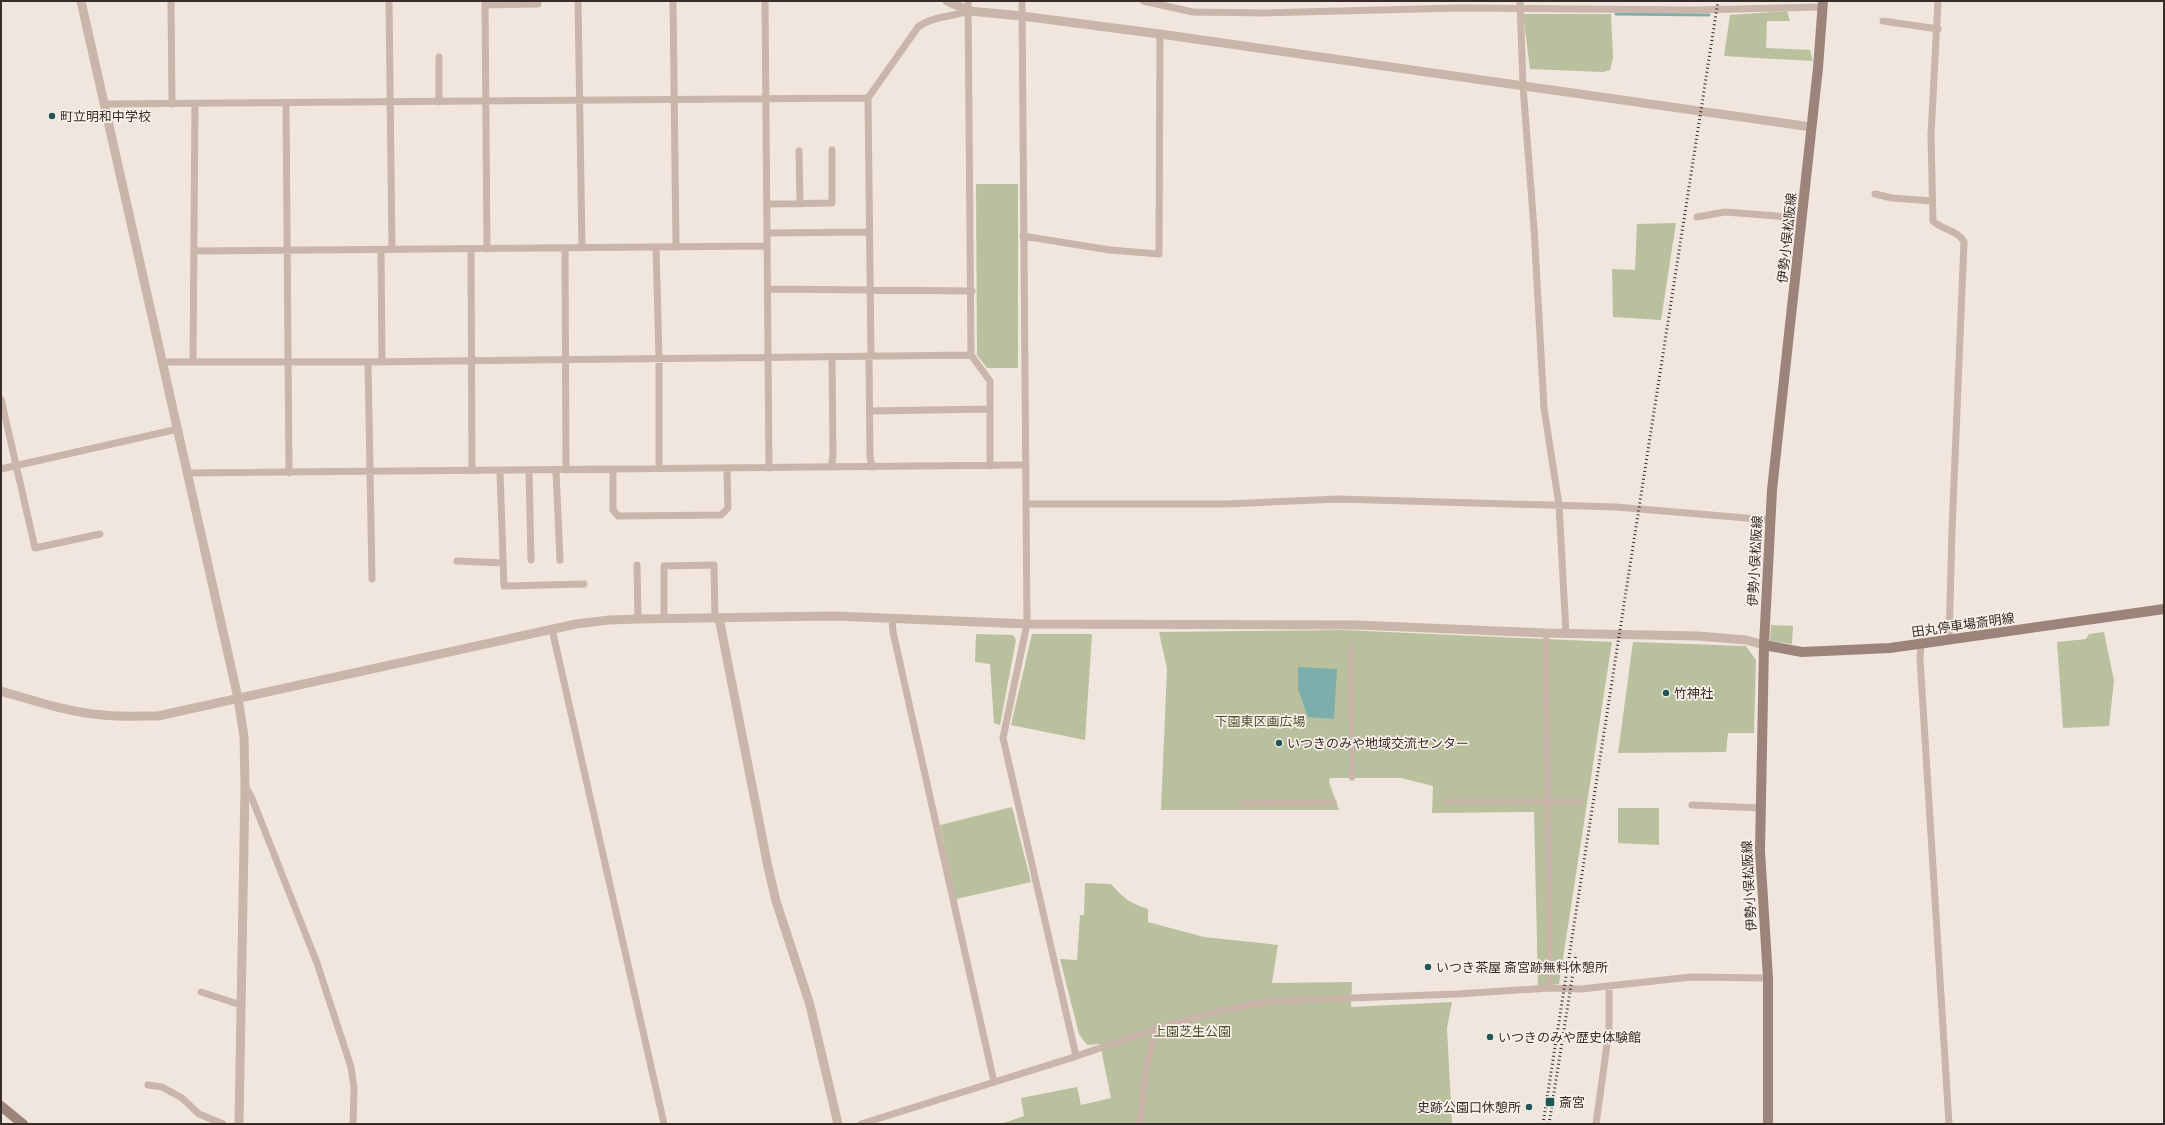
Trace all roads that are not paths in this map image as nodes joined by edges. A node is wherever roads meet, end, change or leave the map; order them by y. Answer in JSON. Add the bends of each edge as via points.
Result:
{"nodes":[{"id":1,"x":81,"y":1,"type":"edge"},
{"id":2,"x":171,"y":1,"type":"edge"},
{"id":3,"x":389,"y":1,"type":"edge"},
{"id":4,"x":578,"y":1,"type":"edge"},
{"id":5,"x":673,"y":1,"type":"edge"},
{"id":6,"x":765,"y":1,"type":"edge"},
{"id":7,"x":947,"y":1,"type":"edge"},
{"id":8,"x":968,"y":1,"type":"edge"},
{"id":9,"x":1022,"y":1,"type":"edge"},
{"id":10,"x":1143,"y":1,"type":"edge"},
{"id":11,"x":1698,"y":1,"type":"edge"},
{"id":12,"x":1938,"y":1,"type":"edge"},
{"id":13,"x":485,"y":3,"type":"edge"},
{"id":14,"x":538,"y":4,"type":"dead end"},
{"id":15,"x":1822,"y":4,"type":"edge"},
{"id":16,"x":1520,"y":5,"type":"edge"},
{"id":17,"x":1695,"y":10,"type":"junction"},
{"id":18,"x":969,"y":11,"type":"junction"},
{"id":19,"x":1022,"y":16,"type":"junction"},
{"id":20,"x":1883,"y":21,"type":"dead end"},
{"id":21,"x":1938,"y":29,"type":"junction"},
{"id":22,"x":1160,"y":34,"type":"junction"},
{"id":23,"x":439,"y":56,"type":"dead end"},
{"id":24,"x":1523,"y":86,"type":"junction"},
{"id":25,"x":868,"y":98,"type":"junction"},
{"id":26,"x":767,"y":99,"type":"junction"},
{"id":27,"x":674,"y":100,"type":"junction"},
{"id":28,"x":579,"y":101,"type":"junction"},
{"id":29,"x":439,"y":102,"type":"junction"},
{"id":30,"x":486,"y":102,"type":"junction"},
{"id":31,"x":286,"y":103,"type":"junction"},
{"id":32,"x":390,"y":103,"type":"junction"},
{"id":33,"x":105,"y":104,"type":"junction"},
{"id":34,"x":172,"y":104,"type":"junction"},
{"id":35,"x":195,"y":104,"type":"junction"},
{"id":36,"x":1811,"y":127,"type":"junction"},
{"id":37,"x":832,"y":150,"type":"dead end"},
{"id":38,"x":799,"y":151,"type":"dead end"},
{"id":39,"x":1875,"y":194,"type":"dead end"},
{"id":40,"x":1932,"y":201,"type":"junction"},
{"id":41,"x":766,"y":204,"type":"junction"},
{"id":42,"x":800,"y":204,"type":"junction"},
{"id":43,"x":1697,"y":216,"type":"dead end"},
{"id":44,"x":1801,"y":218,"type":"junction"},
{"id":45,"x":868,"y":232,"type":"junction"},
{"id":46,"x":767,"y":233,"type":"junction"},
{"id":47,"x":1023,"y":236,"type":"junction"},
{"id":48,"x":676,"y":246,"type":"junction"},
{"id":49,"x":767,"y":246,"type":"junction"},
{"id":50,"x":656,"y":247,"type":"junction"},
{"id":51,"x":565,"y":248,"type":"junction"},
{"id":52,"x":582,"y":248,"type":"junction"},
{"id":53,"x":471,"y":249,"type":"junction"},
{"id":54,"x":487,"y":249,"type":"junction"},
{"id":55,"x":287,"y":250,"type":"junction"},
{"id":56,"x":381,"y":250,"type":"junction"},
{"id":57,"x":392,"y":250,"type":"junction"},
{"id":58,"x":195,"y":251,"type":"junction"},
{"id":59,"x":768,"y":289,"type":"junction"},
{"id":60,"x":870,"y":291,"type":"junction"},
{"id":61,"x":972,"y":291,"type":"junction"},
{"id":62,"x":971,"y":355,"type":"junction"},
{"id":63,"x":870,"y":357,"type":"junction"},
{"id":64,"x":659,"y":358,"type":"junction"},
{"id":65,"x":769,"y":358,"type":"junction"},
{"id":66,"x":832,"y":358,"type":"junction"},
{"id":67,"x":565,"y":359,"type":"junction"},
{"id":68,"x":472,"y":360,"type":"junction"},
{"id":69,"x":382,"y":361,"type":"junction"},
{"id":70,"x":162,"y":362,"type":"junction"},
{"id":71,"x":193,"y":362,"type":"junction"},
{"id":72,"x":289,"y":362,"type":"junction"},
{"id":73,"x":368,"y":362,"type":"junction"},
{"id":74,"x":1,"y":400,"type":"edge"},
{"id":75,"x":990,"y":409,"type":"junction"},
{"id":76,"x":870,"y":410,"type":"junction"},
{"id":77,"x":3,"y":417,"type":"edge"},
{"id":78,"x":178,"y":430,"type":"junction"},
{"id":79,"x":1025,"y":465,"type":"junction"},
{"id":80,"x":17,"y":466,"type":"junction"},
{"id":81,"x":990,"y":466,"type":"junction"},
{"id":82,"x":831,"y":467,"type":"junction"},
{"id":83,"x":872,"y":467,"type":"junction"},
{"id":84,"x":769,"y":468,"type":"junction"},
{"id":85,"x":1,"y":469,"type":"edge"},
{"id":86,"x":659,"y":469,"type":"junction"},
{"id":87,"x":727,"y":469,"type":"junction"},
{"id":88,"x":566,"y":470,"type":"junction"},
{"id":89,"x":613,"y":470,"type":"junction"},
{"id":90,"x":472,"y":471,"type":"junction"},
{"id":91,"x":529,"y":471,"type":"junction"},
{"id":92,"x":556,"y":471,"type":"junction"},
{"id":93,"x":289,"y":472,"type":"junction"},
{"id":94,"x":370,"y":472,"type":"junction"},
{"id":95,"x":500,"y":472,"type":"junction"},
{"id":96,"x":188,"y":473,"type":"junction"},
{"id":97,"x":1026,"y":504,"type":"junction"},
{"id":98,"x":1559,"y":505,"type":"junction"},
{"id":99,"x":1770,"y":520,"type":"junction"},
{"id":100,"x":100,"y":534,"type":"dead end"},
{"id":101,"x":531,"y":560,"type":"dead end"},
{"id":102,"x":560,"y":560,"type":"dead end"},
{"id":103,"x":457,"y":561,"type":"dead end"},
{"id":104,"x":503,"y":563,"type":"junction"},
{"id":105,"x":636,"y":565,"type":"dead end"},
{"id":106,"x":372,"y":579,"type":"dead end"},
{"id":107,"x":584,"y":584,"type":"dead end"},
{"id":108,"x":2164,"y":609,"type":"edge"},
{"id":109,"x":664,"y":618,"type":"junction"},
{"id":110,"x":717,"y":618,"type":"junction"},
{"id":111,"x":892,"y":618,"type":"junction"},
{"id":112,"x":638,"y":619,"type":"junction"},
{"id":113,"x":1027,"y":624,"type":"junction"},
{"id":114,"x":552,"y":629,"type":"junction"},
{"id":115,"x":1546,"y":634,"type":"junction"},
{"id":116,"x":1566,"y":634,"type":"junction"},
{"id":117,"x":1949,"y":640,"type":"junction"},
{"id":118,"x":1921,"y":644,"type":"junction"},
{"id":119,"x":1764,"y":645,"type":"junction"},
{"id":120,"x":1351,"y":646,"type":"dead end"},
{"id":121,"x":1,"y":691,"type":"edge"},
{"id":122,"x":238,"y":698,"type":"junction"},
{"id":123,"x":1352,"y":778,"type":"dead end"},
{"id":124,"x":245,"y":786,"type":"junction"},
{"id":125,"x":1548,"y":800,"type":"junction"},
{"id":126,"x":1581,"y":800,"type":"dead end"},
{"id":127,"x":1447,"y":801,"type":"dead end"},
{"id":128,"x":1334,"y":802,"type":"dead end"},
{"id":129,"x":1242,"y":803,"type":"dead end"},
{"id":130,"x":1692,"y":805,"type":"dead end"},
{"id":131,"x":1760,"y":808,"type":"junction"},
{"id":132,"x":1768,"y":978,"type":"junction"},
{"id":133,"x":1609,"y":986,"type":"junction"},
{"id":134,"x":1550,"y":988,"type":"junction"},
{"id":135,"x":201,"y":992,"type":"dead end"},
{"id":136,"x":241,"y":1005,"type":"junction"},
{"id":137,"x":1155,"y":1029,"type":"junction"},
{"id":138,"x":1076,"y":1056,"type":"junction"},
{"id":139,"x":994,"y":1082,"type":"junction"},
{"id":140,"x":148,"y":1085,"type":"dead end"},
{"id":141,"x":1,"y":1106,"type":"edge"},
{"id":142,"x":23,"y":1124,"type":"edge"},
{"id":143,"x":223,"y":1124,"type":"edge"},
{"id":144,"x":239,"y":1124,"type":"edge"},
{"id":145,"x":354,"y":1124,"type":"edge"},
{"id":146,"x":664,"y":1124,"type":"edge"},
{"id":147,"x":838,"y":1124,"type":"edge"},
{"id":148,"x":861,"y":1124,"type":"edge"},
{"id":149,"x":1140,"y":1124,"type":"edge"},
{"id":150,"x":1596,"y":1124,"type":"edge"},
{"id":151,"x":1768,"y":1124,"type":"edge"},
{"id":152,"x":1949,"y":1124,"type":"edge"}],
"edges":[{"from":1,"to":33,"type":"street"},
{"from":2,"to":34,"type":"street"},
{"from":3,"to":32,"type":"street"},
{"from":4,"to":28,"type":"street"},
{"from":5,"to":27,"type":"street"},
{"from":6,"to":26,"type":"street"},
{"from":7,"to":18,"type":"street"},
{"from":8,"to":18,"type":"street"},
{"from":9,"to":19,"type":"street"},
{"from":10,"to":16,"type":"street","via":[[1199,12],[1265,13]]},
{"from":11,"to":17,"type":"street"},
{"from":12,"to":21,"type":"street"},
{"from":13,"to":14,"type":"street"},
{"from":13,"to":30,"type":"street"},
{"from":15,"to":17,"type":"street"},
{"from":15,"to":36,"type":"main road","name":"伊勢小俣松阪線"},
{"from":16,"to":17,"type":"street"},
{"from":16,"to":24,"type":"street"},
{"from":18,"to":19,"type":"street"},
{"from":18,"to":25,"type":"street","via":[[926,21],[918,27]]},
{"from":18,"to":61,"type":"street"},
{"from":19,"to":22,"type":"street"},
{"from":19,"to":47,"type":"street"},
{"from":20,"to":21,"type":"street"},
{"from":21,"to":40,"type":"street","via":[[1931,135]]},
{"from":22,"to":24,"type":"street"},
{"from":22,"to":47,"type":"street","via":[[1159,254],[1110,250]]},
{"from":23,"to":29,"type":"street"},
{"from":24,"to":36,"type":"street"},
{"from":24,"to":98,"type":"street","via":[[1544,408]]},
{"from":25,"to":26,"type":"street"},
{"from":25,"to":45,"type":"street"},
{"from":26,"to":27,"type":"street"},
{"from":26,"to":41,"type":"street"},
{"from":27,"to":28,"type":"street"},
{"from":27,"to":48,"type":"street"},
{"from":28,"to":30,"type":"street"},
{"from":28,"to":52,"type":"street"},
{"from":29,"to":30,"type":"street"},
{"from":29,"to":32,"type":"street"},
{"from":30,"to":54,"type":"street"},
{"from":31,"to":32,"type":"street"},
{"from":31,"to":35,"type":"street"},
{"from":31,"to":55,"type":"street"},
{"from":32,"to":57,"type":"street"},
{"from":33,"to":34,"type":"street"},
{"from":33,"to":70,"type":"street"},
{"from":34,"to":35,"type":"street"},
{"from":35,"to":58,"type":"street"},
{"from":36,"to":44,"type":"main road","name":"伊勢小俣松阪線"},
{"from":37,"to":42,"type":"street","via":[[832,203]]},
{"from":38,"to":42,"type":"street"},
{"from":39,"to":40,"type":"street"},
{"from":40,"to":117,"type":"street","via":[[1933,221],[1961,236],[1964,242]]},
{"from":41,"to":42,"type":"street"},
{"from":41,"to":46,"type":"street"},
{"from":43,"to":44,"type":"street","via":[[1725,212]]},
{"from":44,"to":99,"type":"main road","name":"伊勢小俣松阪線"},
{"from":45,"to":46,"type":"street"},
{"from":45,"to":60,"type":"street"},
{"from":46,"to":49,"type":"street"},
{"from":47,"to":79,"type":"street"},
{"from":48,"to":49,"type":"street"},
{"from":48,"to":50,"type":"street"},
{"from":49,"to":59,"type":"street"},
{"from":50,"to":52,"type":"street"},
{"from":50,"to":64,"type":"street"},
{"from":51,"to":52,"type":"street"},
{"from":51,"to":54,"type":"street"},
{"from":51,"to":67,"type":"street"},
{"from":53,"to":54,"type":"street"},
{"from":53,"to":57,"type":"street"},
{"from":53,"to":68,"type":"street"},
{"from":55,"to":56,"type":"street"},
{"from":55,"to":58,"type":"street"},
{"from":55,"to":72,"type":"street"},
{"from":56,"to":57,"type":"street"},
{"from":56,"to":69,"type":"street"},
{"from":58,"to":71,"type":"street"},
{"from":59,"to":60,"type":"street"},
{"from":59,"to":65,"type":"street"},
{"from":60,"to":61,"type":"street"},
{"from":60,"to":63,"type":"street"},
{"from":61,"to":62,"type":"street"},
{"from":62,"to":63,"type":"street"},
{"from":62,"to":75,"type":"street","via":[[990,380]]},
{"from":63,"to":66,"type":"street"},
{"from":63,"to":76,"type":"street"},
{"from":64,"to":65,"type":"street"},
{"from":64,"to":67,"type":"street"},
{"from":64,"to":86,"type":"street"},
{"from":65,"to":66,"type":"street"},
{"from":65,"to":84,"type":"street"},
{"from":66,"to":82,"type":"street"},
{"from":67,"to":68,"type":"street"},
{"from":67,"to":88,"type":"street"},
{"from":68,"to":69,"type":"street"},
{"from":68,"to":90,"type":"street"},
{"from":69,"to":73,"type":"street"},
{"from":70,"to":71,"type":"street"},
{"from":70,"to":78,"type":"street"},
{"from":71,"to":72,"type":"street"},
{"from":72,"to":73,"type":"street"},
{"from":72,"to":93,"type":"street"},
{"from":73,"to":94,"type":"street"},
{"from":74,"to":77,"type":"street"},
{"from":75,"to":76,"type":"street"},
{"from":75,"to":81,"type":"street"},
{"from":76,"to":83,"type":"street"},
{"from":77,"to":80,"type":"street"},
{"from":78,"to":80,"type":"street"},
{"from":78,"to":96,"type":"street"},
{"from":79,"to":81,"type":"street"},
{"from":79,"to":97,"type":"street"},
{"from":80,"to":85,"type":"street"},
{"from":80,"to":100,"type":"street","via":[[35,548]]},
{"from":81,"to":83,"type":"street"},
{"from":82,"to":83,"type":"street"},
{"from":82,"to":84,"type":"street"},
{"from":84,"to":87,"type":"street"},
{"from":86,"to":87,"type":"street"},
{"from":86,"to":89,"type":"street"},
{"from":87,"to":89,"type":"street","via":[[728,508],[721,516],[618,516],[613,510]]},
{"from":88,"to":89,"type":"street"},
{"from":88,"to":92,"type":"street"},
{"from":90,"to":94,"type":"street"},
{"from":90,"to":95,"type":"street"},
{"from":91,"to":92,"type":"street"},
{"from":91,"to":95,"type":"street"},
{"from":91,"to":101,"type":"street"},
{"from":92,"to":102,"type":"street"},
{"from":93,"to":94,"type":"street"},
{"from":93,"to":96,"type":"street"},
{"from":94,"to":106,"type":"street"},
{"from":95,"to":104,"type":"street"},
{"from":96,"to":122,"type":"street"},
{"from":97,"to":98,"type":"street","via":[[1227,504],[1338,499]]},
{"from":97,"to":113,"type":"street"},
{"from":98,"to":99,"type":"street","via":[[1616,507]]},
{"from":98,"to":116,"type":"street"},
{"from":99,"to":119,"type":"main road","name":"伊勢小俣松阪線"},
{"from":103,"to":104,"type":"street"},
{"from":104,"to":107,"type":"street","via":[[504,586]]},
{"from":105,"to":112,"type":"street"},
{"from":108,"to":117,"type":"main road","name":"田丸停車場斎明線"},
{"from":109,"to":110,"type":"street"},
{"from":109,"to":110,"type":"street","via":[[664,566],[714,565]]},
{"from":109,"to":112,"type":"street"},
{"from":110,"to":111,"type":"street"},
{"from":110,"to":147,"type":"street","via":[[776,901],[810,1005]]},
{"from":111,"to":113,"type":"street"},
{"from":111,"to":139,"type":"street","via":[[893,632]]},
{"from":112,"to":114,"type":"street","via":[[589,622]]},
{"from":113,"to":115,"type":"street","via":[[1358,625]]},
{"from":113,"to":138,"type":"street","via":[[1003,738]]},
{"from":114,"to":122,"type":"street"},
{"from":114,"to":146,"type":"street"},
{"from":115,"to":116,"type":"street"},
{"from":115,"to":125,"type":"street"},
{"from":116,"to":119,"type":"street","via":[[1698,636],[1746,640]]},
{"from":117,"to":118,"type":"main road","name":"田丸停車場斎明線"},
{"from":118,"to":119,"type":"main road","name":"田丸停車場斎明線","via":[[1809,652]]},
{"from":118,"to":152,"type":"street"},
{"from":119,"to":131,"type":"main road","name":"伊勢小俣松阪線"},
{"from":120,"to":123,"type":"street"},
{"from":121,"to":122,"type":"street","via":[[65,709],[111,716],[158,716]]},
{"from":122,"to":124,"type":"street","via":[[244,737]]},
{"from":124,"to":136,"type":"street"},
{"from":124,"to":145,"type":"street","via":[[317,963],[351,1067]]},
{"from":125,"to":126,"type":"street"},
{"from":125,"to":127,"type":"street"},
{"from":125,"to":134,"type":"street"},
{"from":128,"to":129,"type":"street"},
{"from":130,"to":131,"type":"street"},
{"from":131,"to":132,"type":"main road","name":"伊勢小俣松阪線","via":[[1761,894]]},
{"from":132,"to":133,"type":"street","via":[[1690,977]]},
{"from":132,"to":151,"type":"main road","name":"伊勢小俣松阪線"},
{"from":133,"to":134,"type":"street","via":[[1581,989]]},
{"from":133,"to":150,"type":"street","via":[[1609,1030]]},
{"from":134,"to":137,"type":"street","via":[[1272,1000],[1223,1010]]},
{"from":135,"to":136,"type":"street"},
{"from":136,"to":144,"type":"street"},
{"from":137,"to":138,"type":"street"},
{"from":137,"to":149,"type":"street","via":[[1145,1077]]},
{"from":138,"to":139,"type":"street"},
{"from":139,"to":148,"type":"street"},
{"from":140,"to":143,"type":"street","via":[[162,1087],[182,1098],[199,1114]]},
{"from":141,"to":142,"type":"main road"}]}
